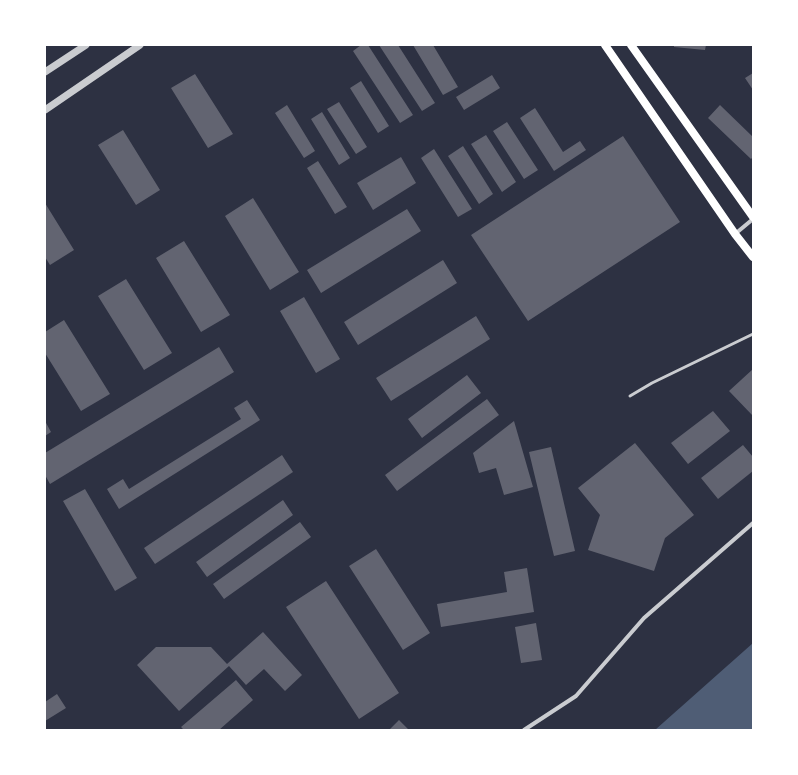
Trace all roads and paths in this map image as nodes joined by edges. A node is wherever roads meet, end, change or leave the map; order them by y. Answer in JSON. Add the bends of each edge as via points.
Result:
{"nodes":[{"id":1,"x":86,"y":45,"type":"edge"},
{"id":2,"x":140,"y":45,"type":"edge"},
{"id":3,"x":605,"y":45,"type":"edge"},
{"id":4,"x":631,"y":45,"type":"edge"},
{"id":5,"x":45,"y":72,"type":"edge"},
{"id":6,"x":45,"y":110,"type":"edge"},
{"id":7,"x":753,"y":218,"type":"edge"},
{"id":8,"x":735,"y":234,"type":"junction"},
{"id":9,"x":753,"y":257,"type":"edge"},
{"id":10,"x":753,"y":334,"type":"edge"},
{"id":11,"x":630,"y":396,"type":"dead end"},
{"id":12,"x":753,"y":523,"type":"edge"},
{"id":13,"x":524,"y":730,"type":"edge"}],
"edges":[{"from":1,"to":5,"type":"street"},
{"from":2,"to":6,"type":"street"},
{"from":3,"to":8,"type":"main road"},
{"from":4,"to":7,"type":"main road"},
{"from":7,"to":8,"type":"street"},
{"from":8,"to":9,"type":"main road"},
{"from":10,"to":11,"type":"lane"},
{"from":12,"to":13,"type":"street","via":[[644,618],[576,696]]}]}
